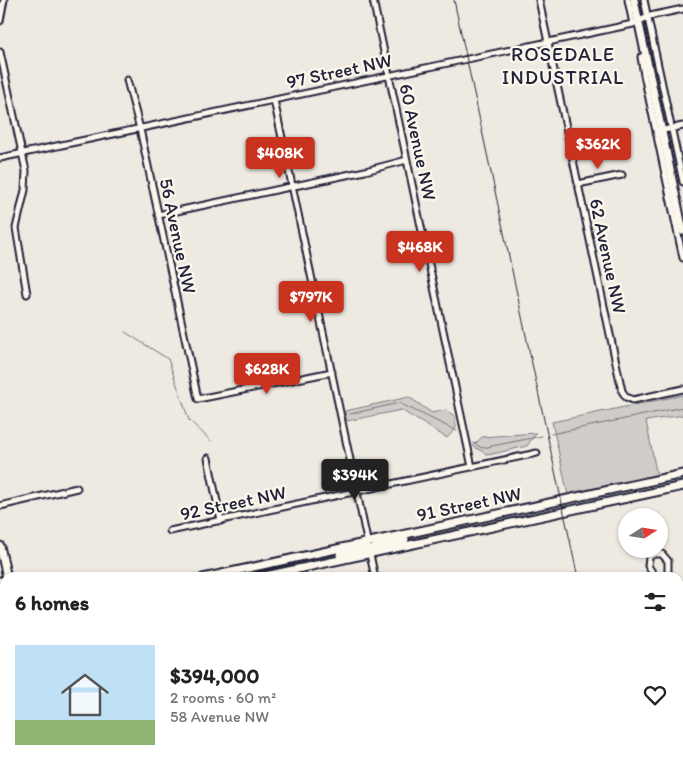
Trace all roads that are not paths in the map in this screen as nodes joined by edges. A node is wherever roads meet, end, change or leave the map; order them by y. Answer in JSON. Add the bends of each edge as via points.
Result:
{"nodes":[{"id":1,"x":4,"y":0,"type":"edge"},
{"id":2,"x":372,"y":0,"type":"edge"},
{"id":3,"x":539,"y":0,"type":"edge"},
{"id":4,"x":628,"y":0,"type":"edge"},
{"id":5,"x":634,"y":0,"type":"edge"},
{"id":6,"x":638,"y":0,"type":"edge"},
{"id":7,"x":644,"y":0,"type":"edge"},
{"id":8,"x":683,"y":9,"type":"edge"},
{"id":9,"x":0,"y":21,"type":"edge"},
{"id":10,"x":640,"y":21,"type":"junction"},
{"id":11,"x":548,"y":43,"type":"junction"},
{"id":12,"x":0,"y":52,"type":"edge"},
{"id":13,"x":1,"y":64,"type":"edge"},
{"id":14,"x":388,"y":76,"type":"junction"},
{"id":15,"x":127,"y":80,"type":"dead end"},
{"id":16,"x":274,"y":100,"type":"junction"},
{"id":17,"x":683,"y":126,"type":"edge"},
{"id":18,"x":140,"y":128,"type":"junction"},
{"id":19,"x":664,"y":130,"type":"junction"},
{"id":20,"x":23,"y":154,"type":"junction"},
{"id":21,"x":0,"y":158,"type":"edge"},
{"id":22,"x":407,"y":160,"type":"junction"},
{"id":23,"x":622,"y":174,"type":"dead end"},
{"id":24,"x":683,"y":182,"type":"edge"},
{"id":25,"x":578,"y":184,"type":"junction"},
{"id":26,"x":292,"y":186,"type":"junction"},
{"id":27,"x":683,"y":212,"type":"edge"},
{"id":28,"x":158,"y":215,"type":"junction"},
{"id":29,"x":683,"y":231,"type":"edge"},
{"id":30,"x":683,"y":258,"type":"edge"},
{"id":31,"x":27,"y":294,"type":"dead end"},
{"id":32,"x":332,"y":372,"type":"junction"},
{"id":33,"x":683,"y":389,"type":"edge"},
{"id":34,"x":537,"y":453,"type":"dead end"},
{"id":35,"x":208,"y":458,"type":"dead end"},
{"id":36,"x":472,"y":467,"type":"junction"},
{"id":37,"x":683,"y":474,"type":"edge"},
{"id":38,"x":683,"y":486,"type":"edge"},
{"id":39,"x":77,"y":488,"type":"dead end"},
{"id":40,"x":357,"y":491,"type":"junction"},
{"id":41,"x":0,"y":506,"type":"edge"},
{"id":42,"x":221,"y":521,"type":"junction"},
{"id":43,"x":435,"y":528,"type":"junction"},
{"id":44,"x":170,"y":531,"type":"dead end"},
{"id":45,"x":368,"y":542,"type":"junction"},
{"id":46,"x":0,"y":546,"type":"edge"},
{"id":47,"x":370,"y":553,"type":"junction"},
{"id":48,"x":308,"y":566,"type":"junction"},
{"id":49,"x":5,"y":572,"type":"edge"},
{"id":50,"x":230,"y":572,"type":"edge"},
{"id":51,"x":282,"y":572,"type":"edge"},
{"id":52,"x":374,"y":572,"type":"edge"},
{"id":53,"x":652,"y":572,"type":"edge"},
{"id":54,"x":668,"y":572,"type":"edge"}],
"edges":[{"from":1,"to":9,"type":"street"},
{"from":2,"to":14,"type":"street","name":"60 Avenue NW"},
{"from":3,"to":11,"type":"street","name":"62 Avenue NW"},
{"from":4,"to":10,"type":"street"},
{"from":5,"to":10,"type":"main road"},
{"from":6,"to":10,"type":"main road"},
{"from":7,"to":10,"type":"street"},
{"from":8,"to":10,"type":"street","name":"97 Street NW"},
{"from":10,"to":11,"type":"street","name":"97 Street NW"},
{"from":10,"to":19,"type":"main road"},
{"from":10,"to":19,"type":"main road"},
{"from":11,"to":14,"type":"street","name":"97 Street NW"},
{"from":11,"to":25,"type":"street","name":"62 Avenue NW"},
{"from":12,"to":13,"type":"street"},
{"from":13,"to":20,"type":"street"},
{"from":14,"to":16,"type":"street","name":"97 Street NW"},
{"from":14,"to":22,"type":"street","name":"60 Avenue NW"},
{"from":15,"to":18,"type":"street","name":"56 Avenue NW"},
{"from":16,"to":18,"type":"street","name":"97 Street NW"},
{"from":16,"to":26,"type":"street"},
{"from":17,"to":19,"type":"street"},
{"from":18,"to":20,"type":"street","name":"97 Street NW"},
{"from":18,"to":28,"type":"street","name":"56 Avenue NW"},
{"from":19,"to":24,"type":"street"},
{"from":19,"to":27,"type":"main road"},
{"from":19,"to":29,"type":"main road"},
{"from":19,"to":30,"type":"street"},
{"from":20,"to":21,"type":"street","name":"97 Street NW"},
{"from":20,"to":31,"type":"street","via":[[26,180],[16,228]]},
{"from":22,"to":26,"type":"street"},
{"from":22,"to":36,"type":"street","name":"60 Avenue NW"},
{"from":23,"to":25,"type":"street"},
{"from":25,"to":33,"type":"street","name":"62 Avenue NW","via":[[622,391],[628,399],[635,399]]},
{"from":26,"to":28,"type":"street"},
{"from":26,"to":32,"type":"street"},
{"from":28,"to":32,"type":"street","name":"56 Avenue NW","via":[[198,400]]},
{"from":32,"to":40,"type":"street"},
{"from":34,"to":36,"type":"street","name":"92 Street NW"},
{"from":35,"to":42,"type":"street"},
{"from":36,"to":40,"type":"street","name":"92 Street NW"},
{"from":37,"to":43,"type":"main road","name":"91 Street NW"},
{"from":38,"to":47,"type":"main road","name":"91 Street NW"},
{"from":39,"to":41,"type":"street"},
{"from":40,"to":42,"type":"street","name":"92 Street NW"},
{"from":40,"to":45,"type":"street"},
{"from":42,"to":44,"type":"street","name":"92 Street NW"},
{"from":43,"to":45,"type":"main road","name":"91 Street NW"},
{"from":43,"to":47,"type":"main road","via":[[376,547]]},
{"from":45,"to":47,"type":"street"},
{"from":45,"to":48,"type":"main road","via":[[364,548]]},
{"from":45,"to":50,"type":"main road","name":"91 Street NW"},
{"from":46,"to":49,"type":"main road"},
{"from":47,"to":48,"type":"main road","name":"91 Street NW"},
{"from":47,"to":52,"type":"street"},
{"from":48,"to":51,"type":"main road","name":"91 Street NW"},
{"from":53,"to":54,"type":"street","via":[[648,560],[654,554],[662,554],[668,561]]}]}
